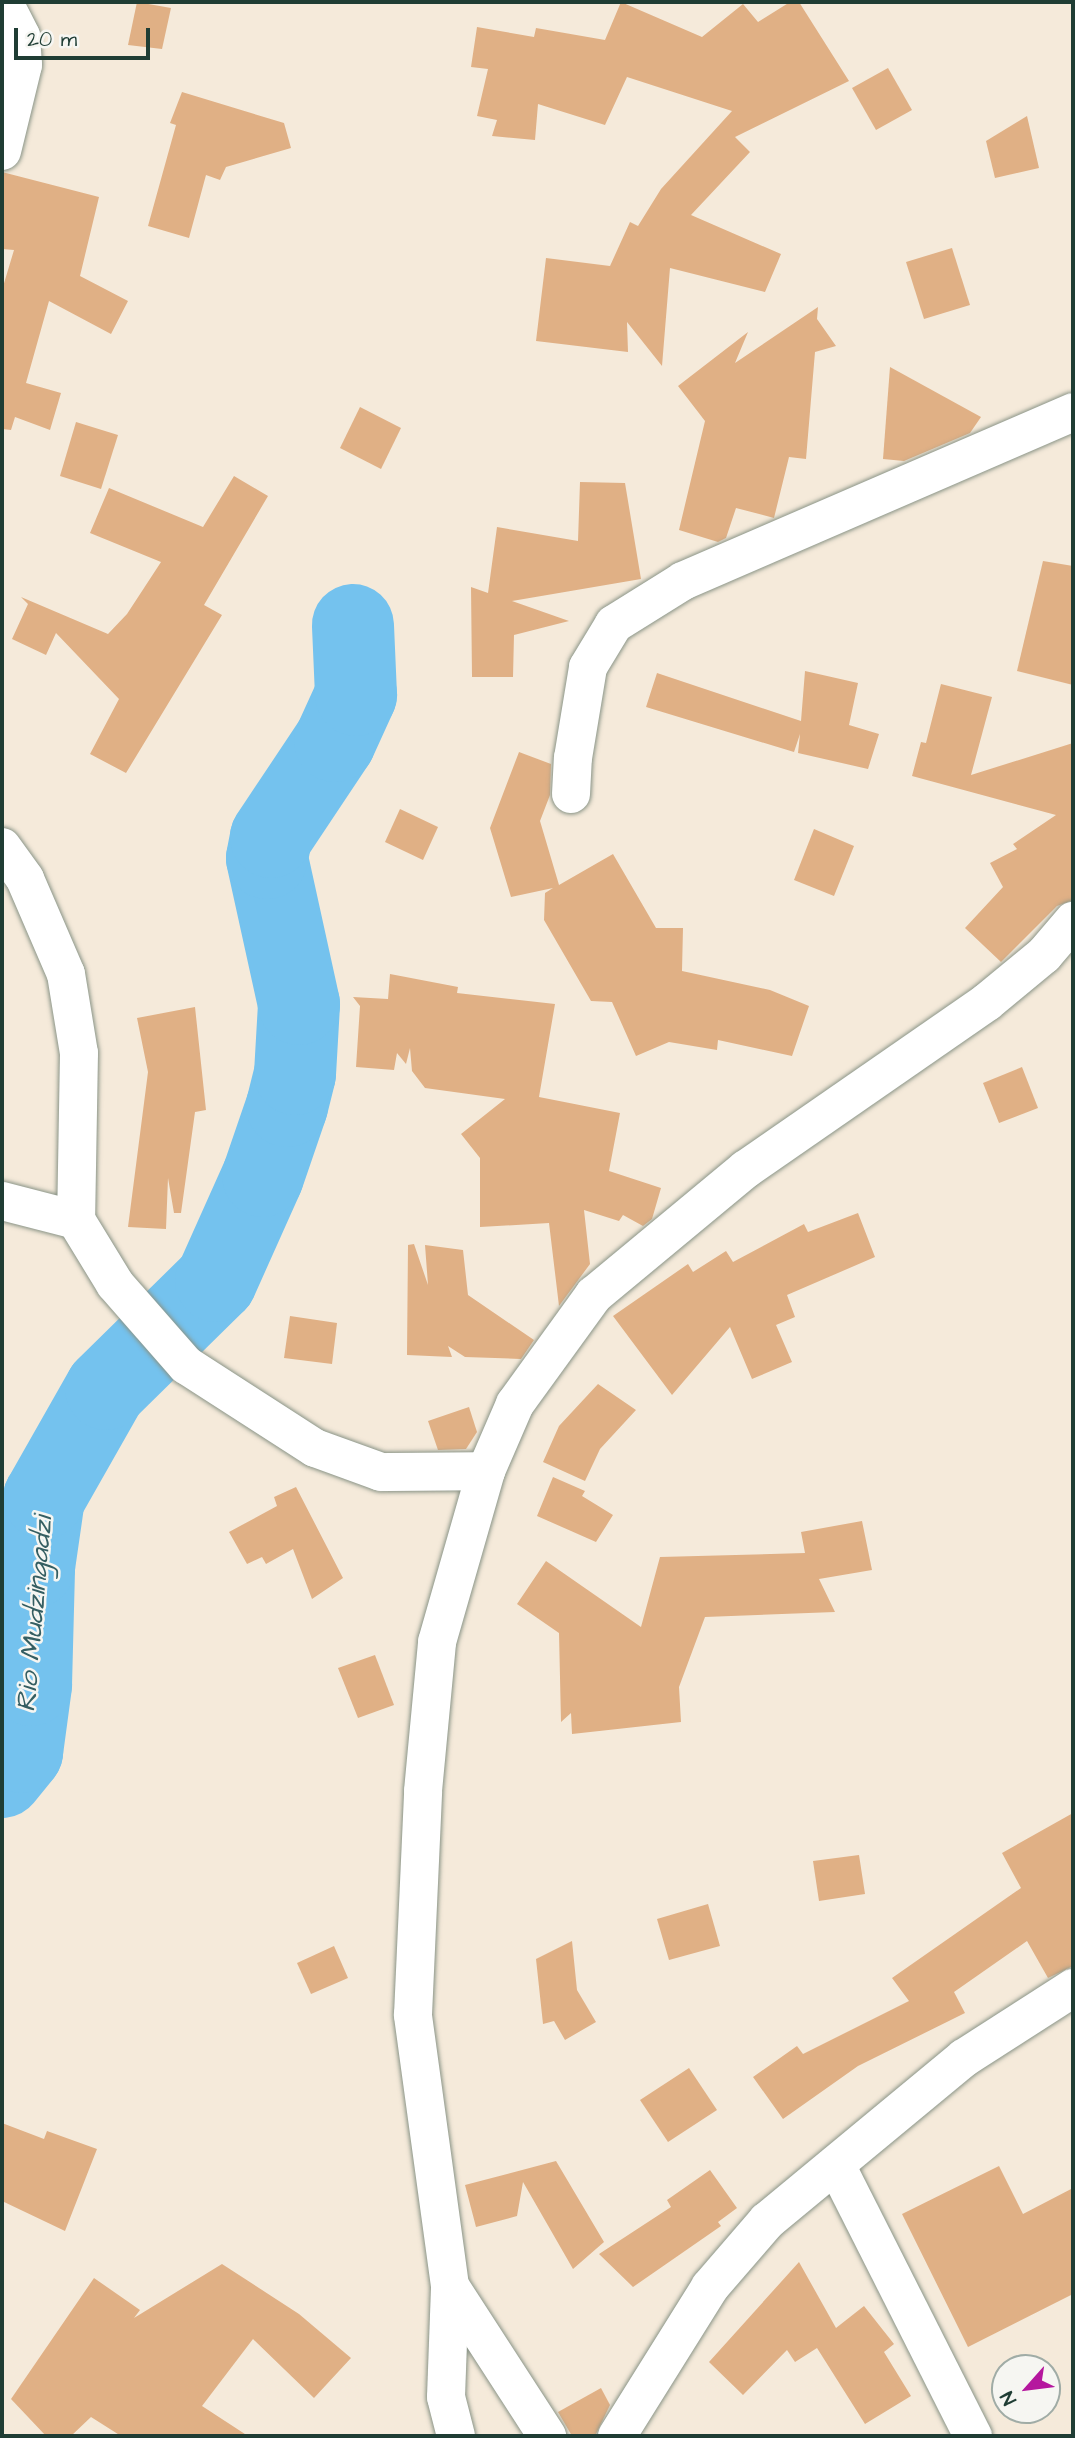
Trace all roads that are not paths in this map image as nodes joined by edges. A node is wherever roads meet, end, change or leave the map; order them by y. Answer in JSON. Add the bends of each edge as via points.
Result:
{"nodes":[{"id":1,"x":4,"y":2,"type":"edge"},
{"id":2,"x":2,"y":150,"type":"edge"},
{"id":3,"x":1073,"y":412,"type":"edge"},
{"id":4,"x":572,"y":794,"type":"dead end"},
{"id":5,"x":2,"y":847,"type":"edge"},
{"id":6,"x":1073,"y":920,"type":"edge"},
{"id":7,"x":2,"y":1201,"type":"edge"},
{"id":8,"x":76,"y":1220,"type":"junction"},
{"id":9,"x":486,"y":1471,"type":"junction"},
{"id":10,"x":1073,"y":1989,"type":"edge"},
{"id":11,"x":836,"y":2165,"type":"junction"},
{"id":12,"x":450,"y":2286,"type":"junction"},
{"id":13,"x":456,"y":2436,"type":"edge"},
{"id":14,"x":547,"y":2436,"type":"edge"},
{"id":15,"x":617,"y":2436,"type":"edge"},
{"id":16,"x":973,"y":2436,"type":"edge"}],
"edges":[{"from":1,"to":2,"type":"street","via":[[21,36],[23,65]]},
{"from":3,"to":4,"type":"street","via":[[682,581],[614,624],[588,667],[573,758]]},
{"from":5,"to":8,"type":"street","via":[[25,878],[66,974],[79,1053]]},
{"from":6,"to":9,"type":"street","via":[[1044,955],[987,1002],[746,1169],[594,1295],[515,1404]]},
{"from":7,"to":8,"type":"street"},
{"from":8,"to":9,"type":"street","via":[[115,1284],[186,1365],[314,1448],[381,1472]]},
{"from":9,"to":12,"type":"street","via":[[437,1642],[423,1791],[413,2015]]},
{"from":10,"to":11,"type":"street","via":[[964,2058]]},
{"from":11,"to":15,"type":"street","via":[[767,2221],[710,2287]]},
{"from":11,"to":16,"type":"street"},
{"from":12,"to":13,"type":"street","via":[[446,2397]]},
{"from":12,"to":14,"type":"street"}]}
